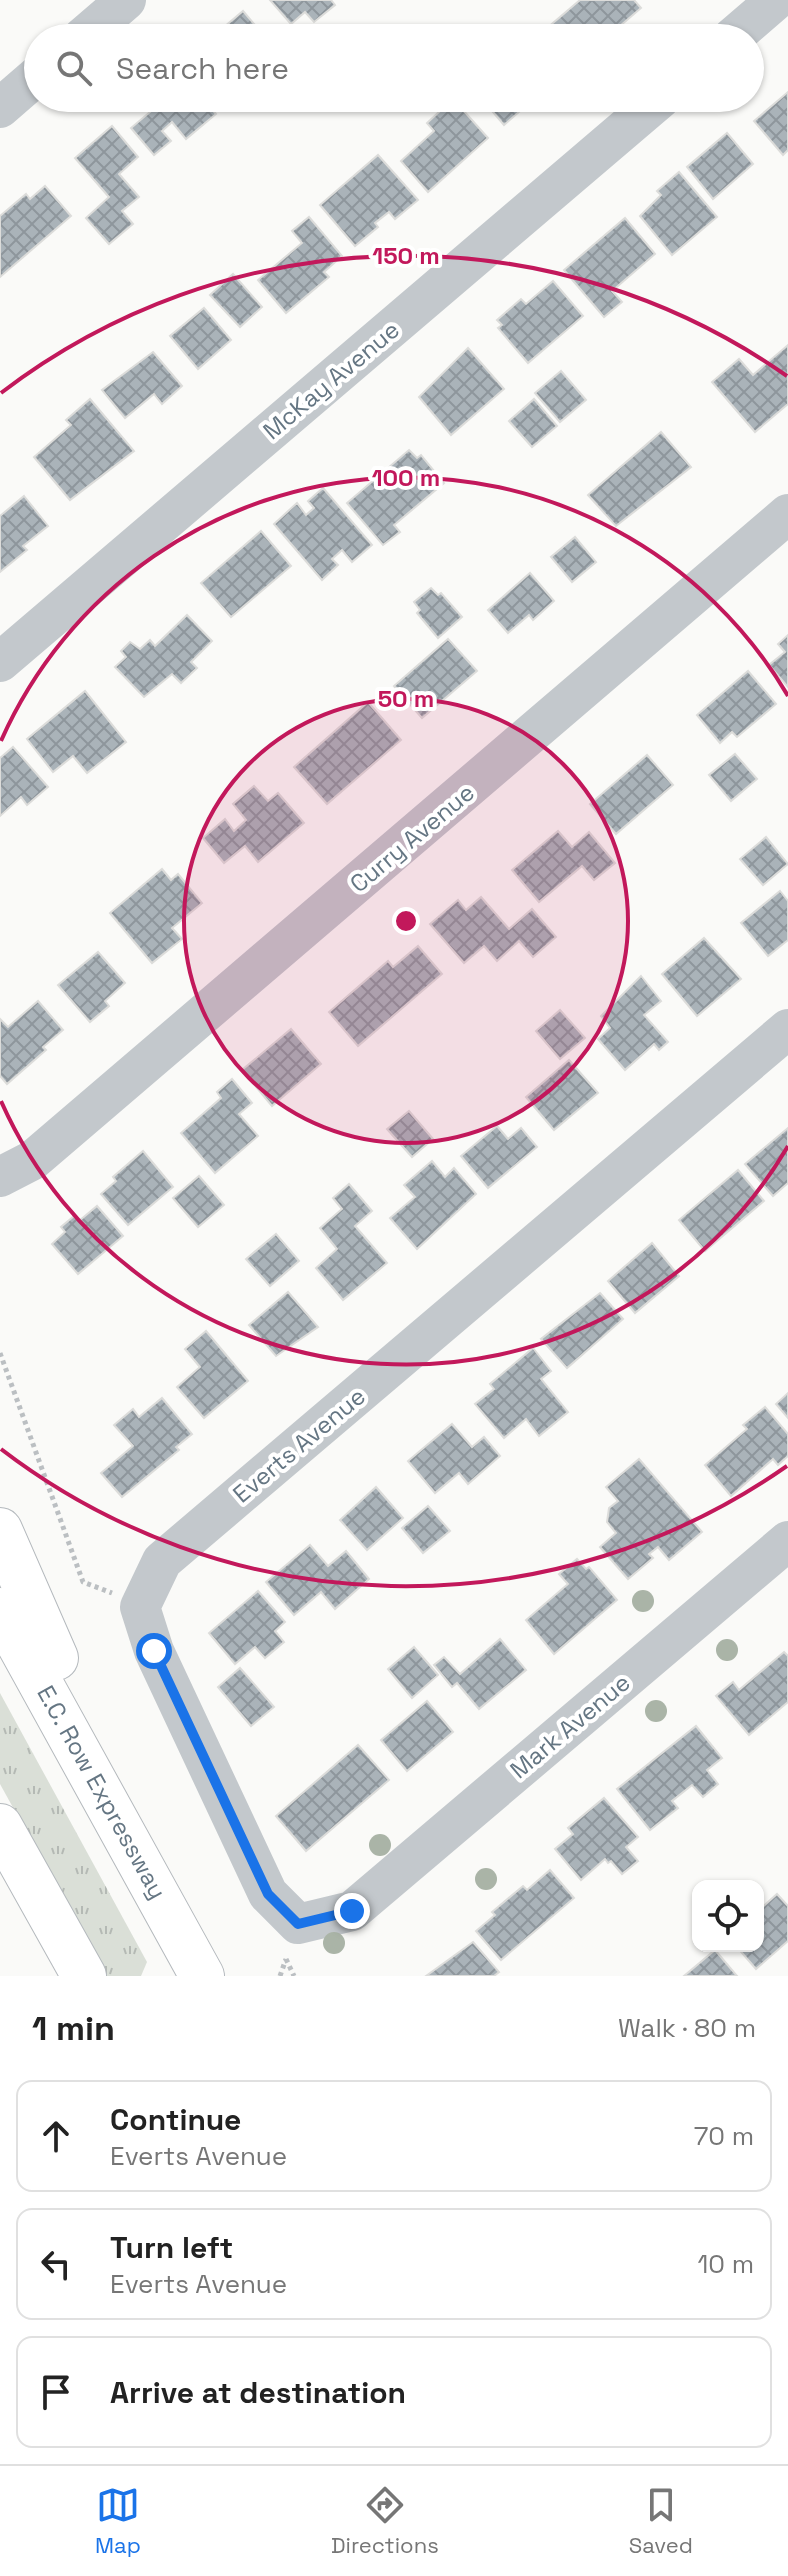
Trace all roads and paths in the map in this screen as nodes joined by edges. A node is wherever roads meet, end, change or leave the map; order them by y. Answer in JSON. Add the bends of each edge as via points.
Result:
{"nodes":[{"id":1,"x":126,"y":0,"type":"edge"},
{"id":2,"x":776,"y":0,"type":"edge"},
{"id":3,"x":98,"y":24,"type":"edge"},
{"id":4,"x":748,"y":24,"type":"edge"},
{"id":5,"x":24,"y":87,"type":"edge"},
{"id":6,"x":0,"y":108,"type":"edge"},
{"id":7,"x":645,"y":112,"type":"edge"},
{"id":8,"x":788,"y":514,"type":"edge"},
{"id":9,"x":0,"y":662,"type":"edge"},
{"id":10,"x":788,"y":1029,"type":"edge"},
{"id":11,"x":16,"y":1169,"type":"edge"},
{"id":12,"x":0,"y":1353,"type":"edge"},
{"id":13,"x":0,"y":1530,"type":"edge"},
{"id":14,"x":788,"y":1541,"type":"edge"},
{"id":15,"x":120,"y":1596,"type":"dead end"},
{"id":16,"x":0,"y":1610,"type":"edge"},
{"id":17,"x":0,"y":1826,"type":"edge"},
{"id":18,"x":154,"y":1884,"type":"junction"},
{"id":19,"x":0,"y":1890,"type":"edge"},
{"id":20,"x":352,"y":1911,"type":"joint"},
{"id":21,"x":60,"y":1976,"type":"edge"},
{"id":22,"x":84,"y":1976,"type":"edge"},
{"id":23,"x":202,"y":1976,"type":"edge"},
{"id":24,"x":280,"y":1976,"type":"edge"},
{"id":25,"x":294,"y":1976,"type":"edge"}],
"edges":[{"from":1,"to":3,"type":"street"},
{"from":2,"to":4,"type":"street"},
{"from":5,"to":6,"type":"street"},
{"from":7,"to":9,"type":"street","name":"McKay Avenue"},
{"from":8,"to":11,"type":"street","name":"Curry Avenue"},
{"from":10,"to":20,"type":"street","name":"Everts Avenue","via":[[162,1561],[140,1607],[154,1651],[268,1894],[298,1924]]},
{"from":12,"to":15,"type":"path","via":[[83,1582]]},
{"from":13,"to":18,"type":"highway"},
{"from":14,"to":20,"type":"street","name":"Mark Avenue"},
{"from":16,"to":18,"type":"highway","name":"E.C. Row Expressway"},
{"from":17,"to":22,"type":"highway"},
{"from":18,"to":23,"type":"highway","name":"E.C. Row Expressway"},
{"from":19,"to":21,"type":"highway"},
{"from":24,"to":25,"type":"path","via":[[286,1959]]}]}
